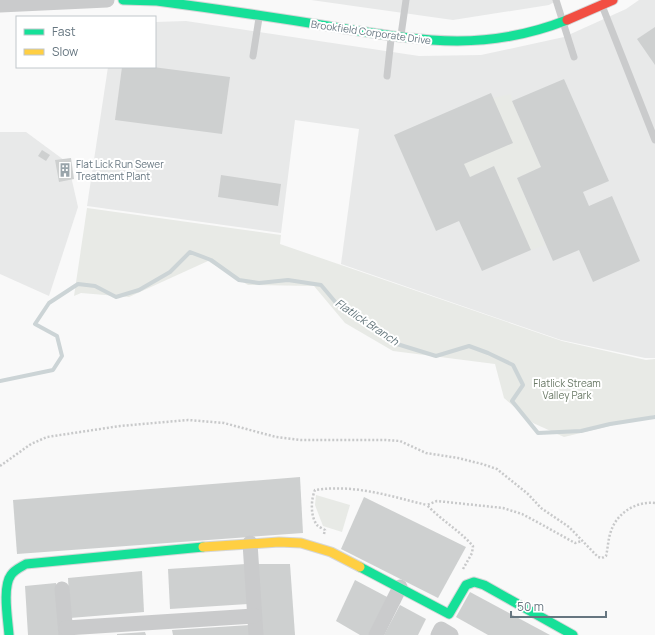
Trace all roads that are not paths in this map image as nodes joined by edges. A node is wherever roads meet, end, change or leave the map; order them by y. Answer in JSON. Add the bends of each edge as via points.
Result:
{"nodes":[{"id":1,"x":107,"y":0,"type":"edge"},
{"id":2,"x":123,"y":0,"type":"edge"},
{"id":3,"x":406,"y":0,"type":"edge"},
{"id":4,"x":556,"y":0,"type":"edge"},
{"id":5,"x":613,"y":0,"type":"edge"},
{"id":6,"x":0,"y":5,"type":"edge"},
{"id":7,"x":602,"y":6,"type":"junction"},
{"id":8,"x":260,"y":16,"type":"junction"},
{"id":9,"x":562,"y":22,"type":"junction"},
{"id":10,"x":396,"y":37,"type":"junction"},
{"id":11,"x":253,"y":56,"type":"dead end"},
{"id":12,"x":574,"y":57,"type":"dead end"},
{"id":13,"x":387,"y":76,"type":"dead end"},
{"id":14,"x":655,"y":140,"type":"edge"},
{"id":15,"x":250,"y":543,"type":"junction"},
{"id":16,"x":400,"y":587,"type":"junction"},
{"id":17,"x":62,"y":590,"type":"dead end"},
{"id":18,"x":449,"y":614,"type":"junction"},
{"id":19,"x":254,"y":616,"type":"junction"},
{"id":20,"x":66,"y":632,"type":"edge"},
{"id":21,"x":443,"y":633,"type":"edge"},
{"id":22,"x":9,"y":635,"type":"edge"},
{"id":23,"x":256,"y":635,"type":"edge"},
{"id":24,"x":376,"y":635,"type":"edge"},
{"id":25,"x":573,"y":635,"type":"edge"}],
"edges":[{"from":1,"to":6,"type":"street"},
{"from":2,"to":8,"type":"street","name":"Brookfield Corporate Drive","via":[[157,1]]},
{"from":3,"to":10,"type":"lane"},
{"from":4,"to":9,"type":"lane"},
{"from":5,"to":7,"type":"street","name":"Brookfield Corporate Drive"},
{"from":7,"to":9,"type":"street","name":"Brookfield Corporate Drive"},
{"from":7,"to":14,"type":"lane"},
{"from":8,"to":10,"type":"street","name":"Brookfield Corporate Drive"},
{"from":8,"to":11,"type":"lane"},
{"from":9,"to":10,"type":"street","name":"Brookfield Corporate Drive","via":[[524,33],[478,40],[431,41]]},
{"from":9,"to":12,"type":"lane"},
{"from":10,"to":13,"type":"lane"},
{"from":15,"to":16,"type":"street","via":[[301,543],[320,548]]},
{"from":15,"to":19,"type":"street"},
{"from":15,"to":22,"type":"street","via":[[26,564],[9,577],[6,589]]},
{"from":16,"to":18,"type":"street"},
{"from":16,"to":24,"type":"street"},
{"from":17,"to":20,"type":"street"},
{"from":18,"to":21,"type":"street"},
{"from":18,"to":25,"type":"street","via":[[466,585],[474,582],[484,585]]},
{"from":19,"to":20,"type":"street"},
{"from":19,"to":23,"type":"street"}]}
